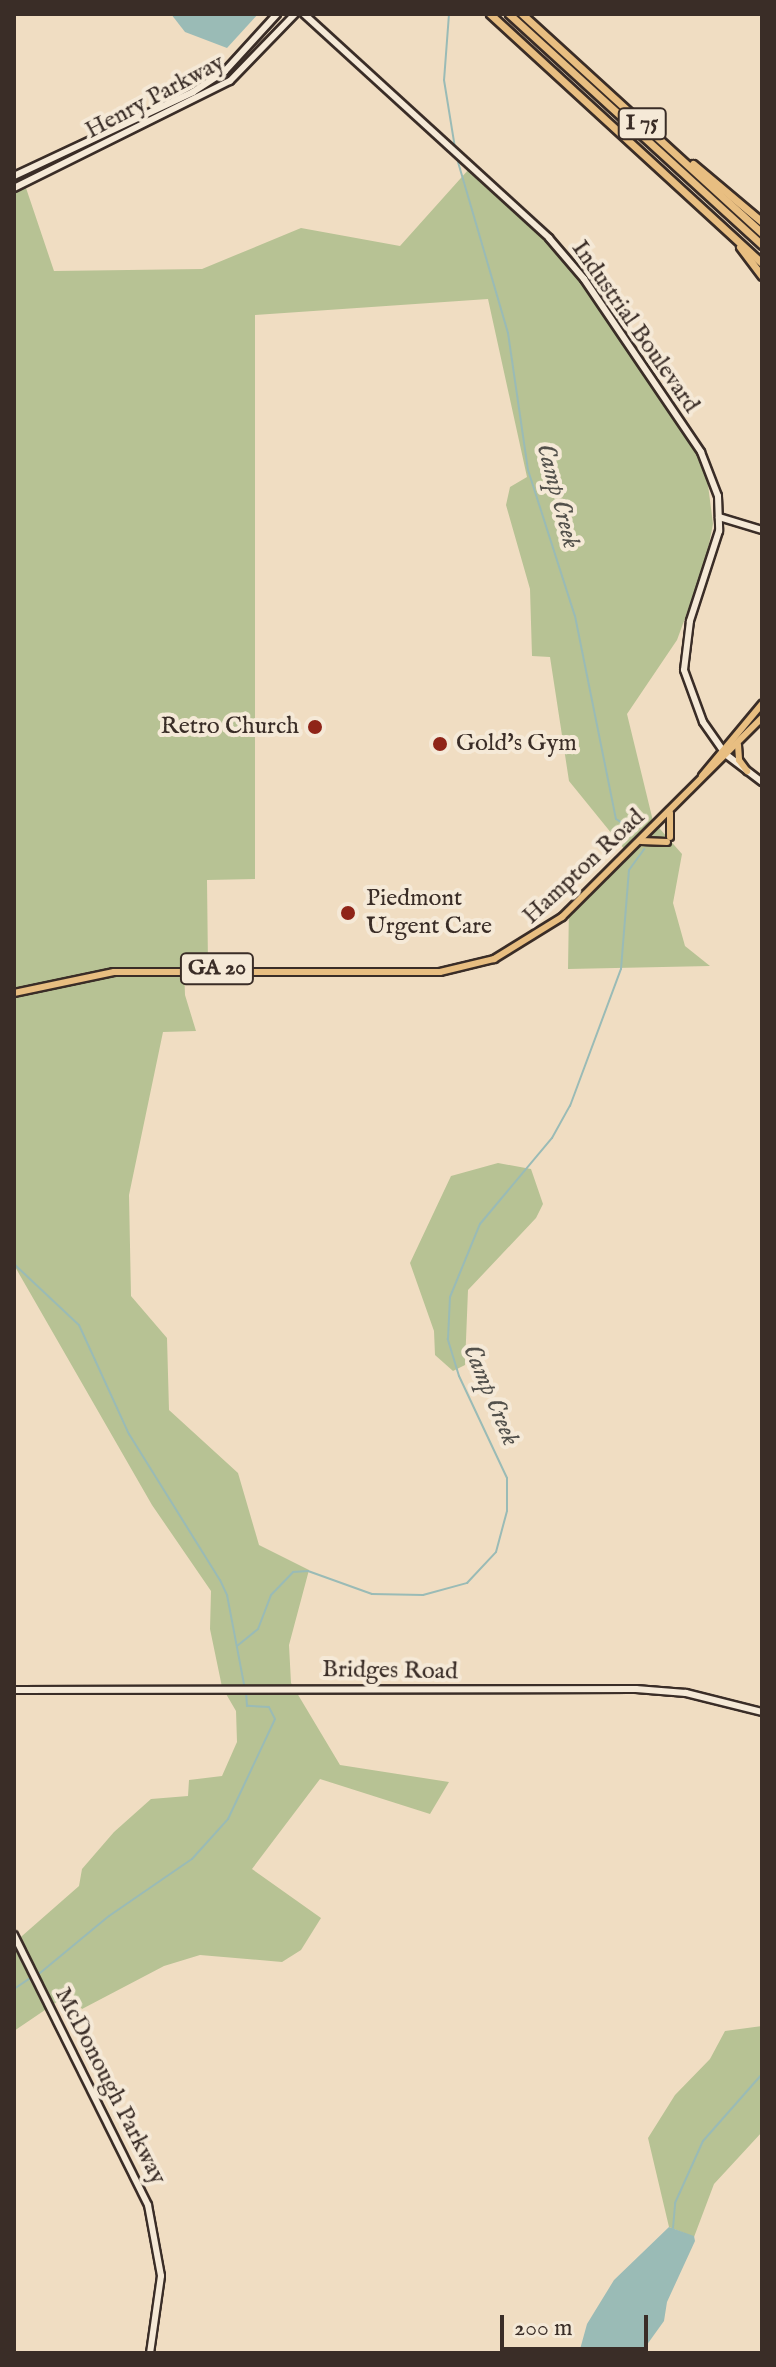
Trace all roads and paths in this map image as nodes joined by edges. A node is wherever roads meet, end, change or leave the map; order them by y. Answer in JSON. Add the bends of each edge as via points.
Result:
{"nodes":[{"id":1,"x":277,"y":14,"type":"edge"},
{"id":2,"x":295,"y":14,"type":"edge"},
{"id":3,"x":304,"y":14,"type":"edge"},
{"id":4,"x":490,"y":14,"type":"edge"},
{"id":5,"x":509,"y":14,"type":"edge"},
{"id":6,"x":522,"y":14,"type":"edge"},
{"id":7,"x":650,"y":131,"type":"junction"},
{"id":8,"x":14,"y":176,"type":"edge"},
{"id":9,"x":14,"y":188,"type":"edge"},
{"id":10,"x":762,"y":222,"type":"edge"},
{"id":11,"x":762,"y":233,"type":"edge"},
{"id":12,"x":735,"y":238,"type":"junction"},
{"id":13,"x":762,"y":245,"type":"edge"},
{"id":14,"x":762,"y":263,"type":"edge"},
{"id":15,"x":762,"y":276,"type":"edge"},
{"id":16,"x":719,"y":517,"type":"junction"},
{"id":17,"x":762,"y":530,"type":"edge"},
{"id":18,"x":762,"y":704,"type":"edge"},
{"id":19,"x":762,"y":718,"type":"edge"},
{"id":20,"x":739,"y":743,"type":"junction"},
{"id":21,"x":723,"y":752,"type":"junction"},
{"id":22,"x":747,"y":771,"type":"junction"},
{"id":23,"x":699,"y":782,"type":"junction"},
{"id":24,"x":762,"y":782,"type":"edge"},
{"id":25,"x":670,"y":812,"type":"junction"},
{"id":26,"x":641,"y":841,"type":"junction"},
{"id":27,"x":14,"y":993,"type":"edge"},
{"id":28,"x":14,"y":1690,"type":"edge"},
{"id":29,"x":762,"y":1712,"type":"edge"},
{"id":30,"x":14,"y":1935,"type":"edge"},
{"id":31,"x":150,"y":2353,"type":"edge"}],
"edges":[{"from":1,"to":8,"type":"street","name":"Henry Parkway","via":[[225,71],[193,92]]},
{"from":2,"to":9,"type":"street","name":"Henry Parkway","via":[[230,81]]},
{"from":3,"to":16,"type":"street","name":"Industrial Boulevard","via":[[549,238],[584,279],[701,452],[715,484]]},
{"from":4,"to":12,"type":"highway","number":"I 75"},
{"from":5,"to":13,"type":"highway"},
{"from":6,"to":7,"type":"highway","number":"I 75"},
{"from":7,"to":10,"type":"highway"},
{"from":7,"to":11,"type":"highway","number":"I 75"},
{"from":12,"to":14,"type":"highway","number":"I 75"},
{"from":12,"to":15,"type":"highway"},
{"from":16,"to":17,"type":"street"},
{"from":16,"to":21,"type":"street","name":"Industrial Boulevard","via":[[716,546],[688,632],[684,670],[703,722]]},
{"from":18,"to":21,"type":"main road","name":"Hampton Road","number":"GA 20"},
{"from":19,"to":20,"type":"main road","name":"Hampton Road","number":"GA 20"},
{"from":20,"to":21,"type":"main road","name":"Hampton Road","number":"GA 20"},
{"from":20,"to":22,"type":"main road","via":[[739,760]]},
{"from":21,"to":22,"type":"street"},
{"from":21,"to":23,"type":"main road","name":"Hampton Road","number":"GA 20"},
{"from":21,"to":23,"type":"main road","name":"Hampton Road","number":"GA 20","via":[[707,765]]},
{"from":22,"to":24,"type":"street"},
{"from":23,"to":25,"type":"main road","name":"Hampton Road","number":"GA 20"},
{"from":25,"to":26,"type":"main road","name":"Hampton Road","number":"GA 20"},
{"from":25,"to":26,"type":"main road","via":[[668,840]]},
{"from":26,"to":27,"type":"main road","name":"Hampton Road","number":"GA 20","via":[[550,927],[506,954],[465,968],[135,970],[64,979]]},
{"from":28,"to":29,"type":"street","name":"Bridges Road","via":[[636,1689],[686,1693]]},
{"from":30,"to":31,"type":"street","name":"McDonough Parkway","via":[[148,2205],[161,2276]]}]}
